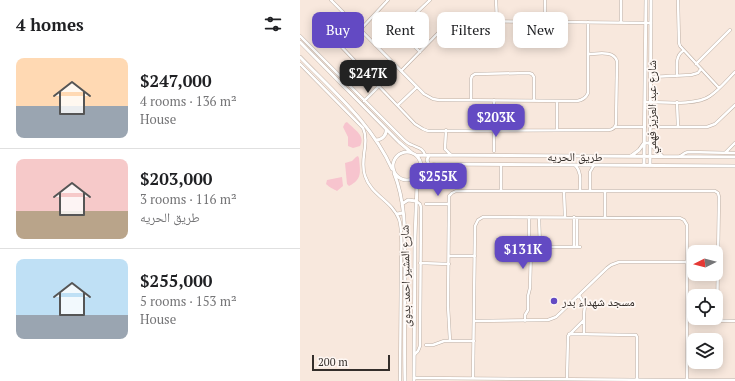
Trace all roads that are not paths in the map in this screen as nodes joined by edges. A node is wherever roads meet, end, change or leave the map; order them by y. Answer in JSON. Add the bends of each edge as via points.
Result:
{"nodes":[{"id":1,"x":331,"y":0,"type":"edge"},
{"id":2,"x":388,"y":0,"type":"edge"},
{"id":3,"x":430,"y":0,"type":"edge"},
{"id":4,"x":496,"y":0,"type":"edge"},
{"id":5,"x":545,"y":0,"type":"edge"},
{"id":6,"x":621,"y":0,"type":"edge"},
{"id":7,"x":646,"y":0,"type":"edge"},
{"id":8,"x":651,"y":0,"type":"edge"},
{"id":9,"x":678,"y":0,"type":"edge"},
{"id":10,"x":342,"y":12,"type":"edge"},
{"id":11,"x":496,"y":12,"type":"edge"},
{"id":12,"x":545,"y":12,"type":"edge"},
{"id":13,"x":568,"y":22,"type":"edge"},
{"id":14,"x":588,"y":22,"type":"junction"},
{"id":15,"x":621,"y":22,"type":"junction"},
{"id":16,"x":646,"y":23,"type":"junction"},
{"id":17,"x":651,"y":23,"type":"junction"},
{"id":18,"x":364,"y":26,"type":"edge"},
{"id":19,"x":730,"y":30,"type":"dead end"},
{"id":20,"x":364,"y":34,"type":"edge"},
{"id":21,"x":437,"y":34,"type":"edge"},
{"id":22,"x":300,"y":36,"type":"edge"},
{"id":23,"x":300,"y":42,"type":"edge"},
{"id":24,"x":343,"y":48,"type":"edge"},
{"id":25,"x":683,"y":51,"type":"junction"},
{"id":26,"x":420,"y":52,"type":"junction"},
{"id":27,"x":588,"y":54,"type":"junction"},
{"id":28,"x":300,"y":57,"type":"edge"},
{"id":29,"x":300,"y":64,"type":"edge"},
{"id":30,"x":696,"y":64,"type":"junction"},
{"id":31,"x":701,"y":69,"type":"junction"},
{"id":32,"x":402,"y":71,"type":"junction"},
{"id":33,"x":735,"y":72,"type":"edge"},
{"id":34,"x":677,"y":76,"type":"junction"},
{"id":35,"x":651,"y":77,"type":"junction"},
{"id":36,"x":323,"y":80,"type":"junction"},
{"id":37,"x":320,"y":84,"type":"junction"},
{"id":38,"x":379,"y":86,"type":"junction"},
{"id":39,"x":417,"y":87,"type":"junction"},
{"id":40,"x":719,"y":88,"type":"junction"},
{"id":41,"x":354,"y":94,"type":"junction"},
{"id":42,"x":471,"y":100,"type":"junction"},
{"id":43,"x":494,"y":100,"type":"junction"},
{"id":44,"x":534,"y":100,"type":"junction"},
{"id":45,"x":364,"y":101,"type":"junction"},
{"id":46,"x":557,"y":101,"type":"junction"},
{"id":47,"x":645,"y":102,"type":"junction"},
{"id":48,"x":651,"y":102,"type":"junction"},
{"id":49,"x":677,"y":102,"type":"junction"},
{"id":50,"x":398,"y":105,"type":"junction"},
{"id":51,"x":734,"y":107,"type":"edge"},
{"id":52,"x":371,"y":108,"type":"junction"},
{"id":53,"x":368,"y":111,"type":"junction"},
{"id":54,"x":362,"y":122,"type":"junction"},
{"id":55,"x":359,"y":124,"type":"junction"},
{"id":56,"x":615,"y":127,"type":"junction"},
{"id":57,"x":644,"y":127,"type":"junction"},
{"id":58,"x":650,"y":127,"type":"junction"},
{"id":59,"x":678,"y":127,"type":"junction"},
{"id":60,"x":386,"y":129,"type":"junction"},
{"id":61,"x":446,"y":130,"type":"junction"},
{"id":62,"x":494,"y":130,"type":"junction"},
{"id":63,"x":557,"y":130,"type":"junction"},
{"id":64,"x":402,"y":138,"type":"junction"},
{"id":65,"x":376,"y":140,"type":"junction"},
{"id":66,"x":399,"y":142,"type":"junction"},
{"id":67,"x":644,"y":143,"type":"junction"},
{"id":68,"x":650,"y":143,"type":"junction"},
{"id":69,"x":735,"y":143,"type":"edge"},
{"id":70,"x":445,"y":150,"type":"junction"},
{"id":71,"x":494,"y":151,"type":"dead end"},
{"id":72,"x":412,"y":153,"type":"junction"},
{"id":73,"x":726,"y":153,"type":"junction"},
{"id":74,"x":735,"y":153,"type":"edge"},
{"id":75,"x":416,"y":155,"type":"junction"},
{"id":76,"x":427,"y":155,"type":"junction"},
{"id":77,"x":439,"y":155,"type":"junction"},
{"id":78,"x":451,"y":156,"type":"junction"},
{"id":79,"x":630,"y":156,"type":"junction"},
{"id":80,"x":644,"y":157,"type":"junction"},
{"id":81,"x":650,"y":157,"type":"junction"},
{"id":82,"x":663,"y":157,"type":"junction"},
{"id":83,"x":678,"y":157,"type":"junction"},
{"id":84,"x":735,"y":157,"type":"edge"},
{"id":85,"x":429,"y":165,"type":"junction"},
{"id":86,"x":501,"y":165,"type":"junction"},
{"id":87,"x":575,"y":165,"type":"junction"},
{"id":88,"x":594,"y":165,"type":"junction"},
{"id":89,"x":644,"y":166,"type":"junction"},
{"id":90,"x":650,"y":166,"type":"junction"},
{"id":91,"x":735,"y":166,"type":"edge"},
{"id":92,"x":392,"y":169,"type":"junction"},
{"id":93,"x":394,"y":173,"type":"junction"},
{"id":94,"x":419,"y":174,"type":"junction"},
{"id":95,"x":501,"y":191,"type":"junction"},
{"id":96,"x":564,"y":191,"type":"junction"},
{"id":97,"x":580,"y":191,"type":"junction"},
{"id":98,"x":590,"y":191,"type":"junction"},
{"id":99,"x":605,"y":191,"type":"junction"},
{"id":100,"x":416,"y":201,"type":"junction"},
{"id":101,"x":402,"y":204,"type":"junction"},
{"id":102,"x":426,"y":204,"type":"dead end"},
{"id":103,"x":449,"y":204,"type":"junction"},
{"id":104,"x":397,"y":214,"type":"junction"},
{"id":105,"x":403,"y":214,"type":"junction"},
{"id":106,"x":529,"y":217,"type":"junction"},
{"id":107,"x":539,"y":218,"type":"junction"},
{"id":108,"x":564,"y":218,"type":"junction"},
{"id":109,"x":575,"y":218,"type":"junction"},
{"id":110,"x":605,"y":218,"type":"junction"},
{"id":111,"x":402,"y":223,"type":"junction"},
{"id":112,"x":687,"y":245,"type":"edge"},
{"id":113,"x":718,"y":245,"type":"edge"},
{"id":114,"x":576,"y":247,"type":"junction"},
{"id":115,"x":580,"y":247,"type":"dead end"},
{"id":116,"x":449,"y":256,"type":"junction"},
{"id":117,"x":475,"y":256,"type":"junction"},
{"id":118,"x":415,"y":257,"type":"junction"},
{"id":119,"x":420,"y":257,"type":"junction"},
{"id":120,"x":687,"y":261,"type":"edge"},
{"id":121,"x":420,"y":263,"type":"junction"},
{"id":122,"x":449,"y":264,"type":"junction"},
{"id":123,"x":579,"y":295,"type":"junction"},
{"id":124,"x":584,"y":320,"type":"junction"},
{"id":125,"x":474,"y":321,"type":"junction"},
{"id":126,"x":525,"y":321,"type":"junction"},
{"id":127,"x":723,"y":321,"type":"edge"},
{"id":128,"x":735,"y":321,"type":"edge"},
{"id":129,"x":687,"y":325,"type":"edge"},
{"id":130,"x":569,"y":334,"type":"junction"},
{"id":131,"x":584,"y":334,"type":"junction"},
{"id":132,"x":450,"y":341,"type":"junction"},
{"id":133,"x":474,"y":341,"type":"junction"},
{"id":134,"x":426,"y":345,"type":"dead end"},
{"id":135,"x":414,"y":354,"type":"junction"},
{"id":136,"x":473,"y":378,"type":"junction"},
{"id":137,"x":446,"y":379,"type":"edge"},
{"id":138,"x":566,"y":379,"type":"junction"},
{"id":139,"x":414,"y":380,"type":"edge"},
{"id":140,"x":534,"y":380,"type":"edge"},
{"id":141,"x":637,"y":380,"type":"junction"},
{"id":142,"x":687,"y":380,"type":"junction"},
{"id":143,"x":735,"y":380,"type":"edge"},
{"id":144,"x":400,"y":381,"type":"edge"},
{"id":145,"x":405,"y":381,"type":"edge"}],
"edges":[{"from":1,"to":10,"type":"street"},
{"from":2,"to":18,"type":"street"},
{"from":3,"to":26,"type":"street","via":[[403,29],[406,37]]},
{"from":4,"to":11,"type":"street"},
{"from":5,"to":12,"type":"street"},
{"from":6,"to":15,"type":"street"},
{"from":7,"to":16,"type":"street","name":"شارع عبد العزيز فهمي"},
{"from":8,"to":17,"type":"street","name":"شارع عبد العزيز فهمي"},
{"from":9,"to":25,"type":"street","via":[[679,43]]},
{"from":13,"to":14,"type":"street"},
{"from":14,"to":15,"type":"street"},
{"from":14,"to":27,"type":"street"},
{"from":15,"to":16,"type":"street"},
{"from":16,"to":17,"type":"street"},
{"from":16,"to":47,"type":"street","name":"شارع عبد العزيز فهمي"},
{"from":17,"to":35,"type":"street","name":"شارع عبد العزيز فهمي"},
{"from":19,"to":30,"type":"street"},
{"from":20,"to":32,"type":"street"},
{"from":21,"to":26,"type":"street"},
{"from":22,"to":41,"type":"street"},
{"from":23,"to":41,"type":"street"},
{"from":24,"to":38,"type":"street"},
{"from":25,"to":30,"type":"street"},
{"from":25,"to":34,"type":"street","via":[[677,58]]},
{"from":26,"to":32,"type":"street"},
{"from":27,"to":46,"type":"street","via":[[587,95],[580,101]]},
{"from":27,"to":56,"type":"street","via":[[609,53],[618,61]]},
{"from":28,"to":36,"type":"street"},
{"from":29,"to":37,"type":"street"},
{"from":30,"to":31,"type":"street"},
{"from":31,"to":34,"type":"street","via":[[696,74]]},
{"from":31,"to":40,"type":"street"},
{"from":32,"to":39,"type":"street"},
{"from":33,"to":40,"type":"street"},
{"from":34,"to":35,"type":"street"},
{"from":35,"to":48,"type":"street","name":"شارع عبد العزيز فهمي"},
{"from":36,"to":37,"type":"street"},
{"from":36,"to":54,"type":"street"},
{"from":37,"to":55,"type":"street"},
{"from":38,"to":45,"type":"street"},
{"from":38,"to":50,"type":"street"},
{"from":39,"to":42,"type":"street","via":[[433,99]]},
{"from":39,"to":50,"type":"street"},
{"from":40,"to":49,"type":"street","via":[[701,101]]},
{"from":41,"to":45,"type":"street"},
{"from":41,"to":53,"type":"street"},
{"from":42,"to":43,"type":"street"},
{"from":42,"to":44,"type":"street","via":[[471,79],[475,74],[529,73],[534,77]]},
{"from":43,"to":44,"type":"street"},
{"from":43,"to":62,"type":"street"},
{"from":44,"to":46,"type":"street"},
{"from":45,"to":52,"type":"street"},
{"from":46,"to":63,"type":"street"},
{"from":47,"to":48,"type":"street"},
{"from":47,"to":57,"type":"street","name":"شارع عبد العزيز فهمي"},
{"from":48,"to":49,"type":"street"},
{"from":48,"to":58,"type":"street","name":"شارع عبد العزيز فهمي"},
{"from":49,"to":59,"type":"street"},
{"from":50,"to":61,"type":"street","via":[[423,129]]},
{"from":51,"to":59,"type":"street","via":[[711,126]]},
{"from":52,"to":53,"type":"street"},
{"from":52,"to":64,"type":"street"},
{"from":53,"to":60,"type":"street"},
{"from":54,"to":55,"type":"street"},
{"from":54,"to":65,"type":"street"},
{"from":55,"to":104,"type":"street","via":[[366,138],[363,162],[366,178],[370,187]]},
{"from":56,"to":57,"type":"street"},
{"from":56,"to":63,"type":"street","via":[[610,130]]},
{"from":57,"to":67,"type":"street","name":"شارع عبد العزيز فهمي"},
{"from":58,"to":59,"type":"street"},
{"from":58,"to":68,"type":"street","name":"شارع عبد العزيز فهمي"},
{"from":60,"to":65,"type":"street","via":[[385,135]]},
{"from":60,"to":66,"type":"street"},
{"from":61,"to":62,"type":"street"},
{"from":61,"to":70,"type":"street"},
{"from":62,"to":63,"type":"street"},
{"from":62,"to":71,"type":"street"},
{"from":64,"to":66,"type":"street"},
{"from":64,"to":76,"type":"street","via":[[422,149]]},
{"from":65,"to":92,"type":"street"},
{"from":66,"to":72,"type":"street"},
{"from":67,"to":68,"type":"street"},
{"from":67,"to":79,"type":"street"},
{"from":67,"to":80,"type":"street","name":"شارع عبد العزيز فهمي"},
{"from":68,"to":81,"type":"street","name":"شارع عبد العزيز فهمي"},
{"from":68,"to":82,"type":"street"},
{"from":69,"to":73,"type":"street"},
{"from":70,"to":77,"type":"street"},
{"from":70,"to":78,"type":"street"},
{"from":72,"to":75,"type":"street"},
{"from":72,"to":92,"type":"street","via":[[405,152],[396,156]]},
{"from":73,"to":74,"type":"street"},
{"from":73,"to":83,"type":"street","via":[[688,152]]},
{"from":75,"to":76,"type":"street","name":"طريق الحريه"},
{"from":75,"to":94,"type":"street","via":[[421,164]]},
{"from":76,"to":77,"type":"street","name":"طريق الحريه"},
{"from":76,"to":85,"type":"street"},
{"from":77,"to":78,"type":"street","name":"طريق الحريه"},
{"from":78,"to":79,"type":"street","name":"طريق الحريه"},
{"from":79,"to":80,"type":"street","name":"طريق الحريه"},
{"from":80,"to":81,"type":"street","name":"طريق الحريه"},
{"from":80,"to":89,"type":"street","name":"شارع عبد العزيز فهمي"},
{"from":81,"to":82,"type":"street","name":"طريق الحريه"},
{"from":81,"to":90,"type":"street","name":"شارع عبد العزيز فهمي"},
{"from":82,"to":83,"type":"street","name":"طريق الحريه"},
{"from":83,"to":84,"type":"street","name":"طريق الحريه"},
{"from":85,"to":86,"type":"street","name":"طريق الحريه"},
{"from":85,"to":94,"type":"street"},
{"from":86,"to":87,"type":"street","name":"طريق الحريه"},
{"from":86,"to":95,"type":"street"},
{"from":87,"to":88,"type":"street","name":"طريق الحريه"},
{"from":87,"to":97,"type":"street","via":[[580,173]]},
{"from":88,"to":89,"type":"street","name":"طريق الحريه"},
{"from":88,"to":98,"type":"street","via":[[590,172]]},
{"from":89,"to":90,"type":"street","name":"طريق الحريه"},
{"from":90,"to":91,"type":"street","name":"طريق الحريه"},
{"from":92,"to":93,"type":"street"},
{"from":93,"to":94,"type":"street","via":[[405,181],[412,180]]},
{"from":93,"to":101,"type":"street","name":"شارع المشير احمد بدوى"},
{"from":94,"to":100,"type":"street","name":"شارع المشير احمد بدوى"},
{"from":95,"to":96,"type":"street"},
{"from":95,"to":103,"type":"street","via":[[454,191],[450,194]]},
{"from":96,"to":97,"type":"street"},
{"from":96,"to":108,"type":"street"},
{"from":97,"to":98,"type":"street"},
{"from":98,"to":99,"type":"street"},
{"from":99,"to":110,"type":"street"},
{"from":99,"to":113,"type":"street","via":[[717,192],[720,197]]},
{"from":100,"to":101,"type":"street","via":[[408,200]]},
{"from":100,"to":118,"type":"street","name":"شارع المشير احمد بدوى"},
{"from":100,"to":119,"type":"street","via":[[421,206]]},
{"from":101,"to":105,"type":"street","name":"شارع المشير احمد بدوى"},
{"from":102,"to":103,"type":"street"},
{"from":103,"to":116,"type":"street"},
{"from":104,"to":105,"type":"street"},
{"from":104,"to":111,"type":"street"},
{"from":105,"to":111,"type":"street","name":"شارع المشير احمد بدوى"},
{"from":106,"to":107,"type":"street"},
{"from":106,"to":117,"type":"street","via":[[480,218],[475,226]]},
{"from":106,"to":126,"type":"street","via":[[530,288]]},
{"from":107,"to":108,"type":"street"},
{"from":107,"to":114,"type":"street","via":[[540,247]]},
{"from":108,"to":109,"type":"street"},
{"from":109,"to":110,"type":"street"},
{"from":109,"to":114,"type":"street"},
{"from":110,"to":112,"type":"street","via":[[682,218],[687,225]]},
{"from":111,"to":144,"type":"street"},
{"from":111,"to":145,"type":"street","name":"شارع المشير احمد بدوى","via":[[406,307]]},
{"from":114,"to":115,"type":"street"},
{"from":116,"to":117,"type":"street"},
{"from":116,"to":122,"type":"street"},
{"from":117,"to":125,"type":"street"},
{"from":118,"to":119,"type":"street"},
{"from":118,"to":135,"type":"street","name":"شارع المشير احمد بدوى"},
{"from":119,"to":121,"type":"street"},
{"from":120,"to":123,"type":"street","via":[[615,263]]},
{"from":121,"to":122,"type":"street"},
{"from":121,"to":135,"type":"street","via":[[420,346]]},
{"from":122,"to":132,"type":"street"},
{"from":123,"to":124,"type":"street","via":[[585,305]]},
{"from":123,"to":126,"type":"street","via":[[552,319]]},
{"from":124,"to":130,"type":"street"},
{"from":124,"to":131,"type":"street"},
{"from":125,"to":126,"type":"street"},
{"from":125,"to":133,"type":"street"},
{"from":127,"to":128,"type":"street"},
{"from":129,"to":142,"type":"street"},
{"from":130,"to":131,"type":"street"},
{"from":130,"to":138,"type":"street"},
{"from":131,"to":141,"type":"street","via":[[636,336]]},
{"from":132,"to":133,"type":"street"},
{"from":132,"to":134,"type":"street"},
{"from":133,"to":136,"type":"street"},
{"from":135,"to":139,"type":"street","name":"شارع المشير احمد بدوى"},
{"from":136,"to":137,"type":"street"},
{"from":136,"to":140,"type":"street"},
{"from":137,"to":139,"type":"street"},
{"from":138,"to":140,"type":"street"},
{"from":138,"to":141,"type":"street"},
{"from":141,"to":142,"type":"street"},
{"from":142,"to":143,"type":"street"}]}
